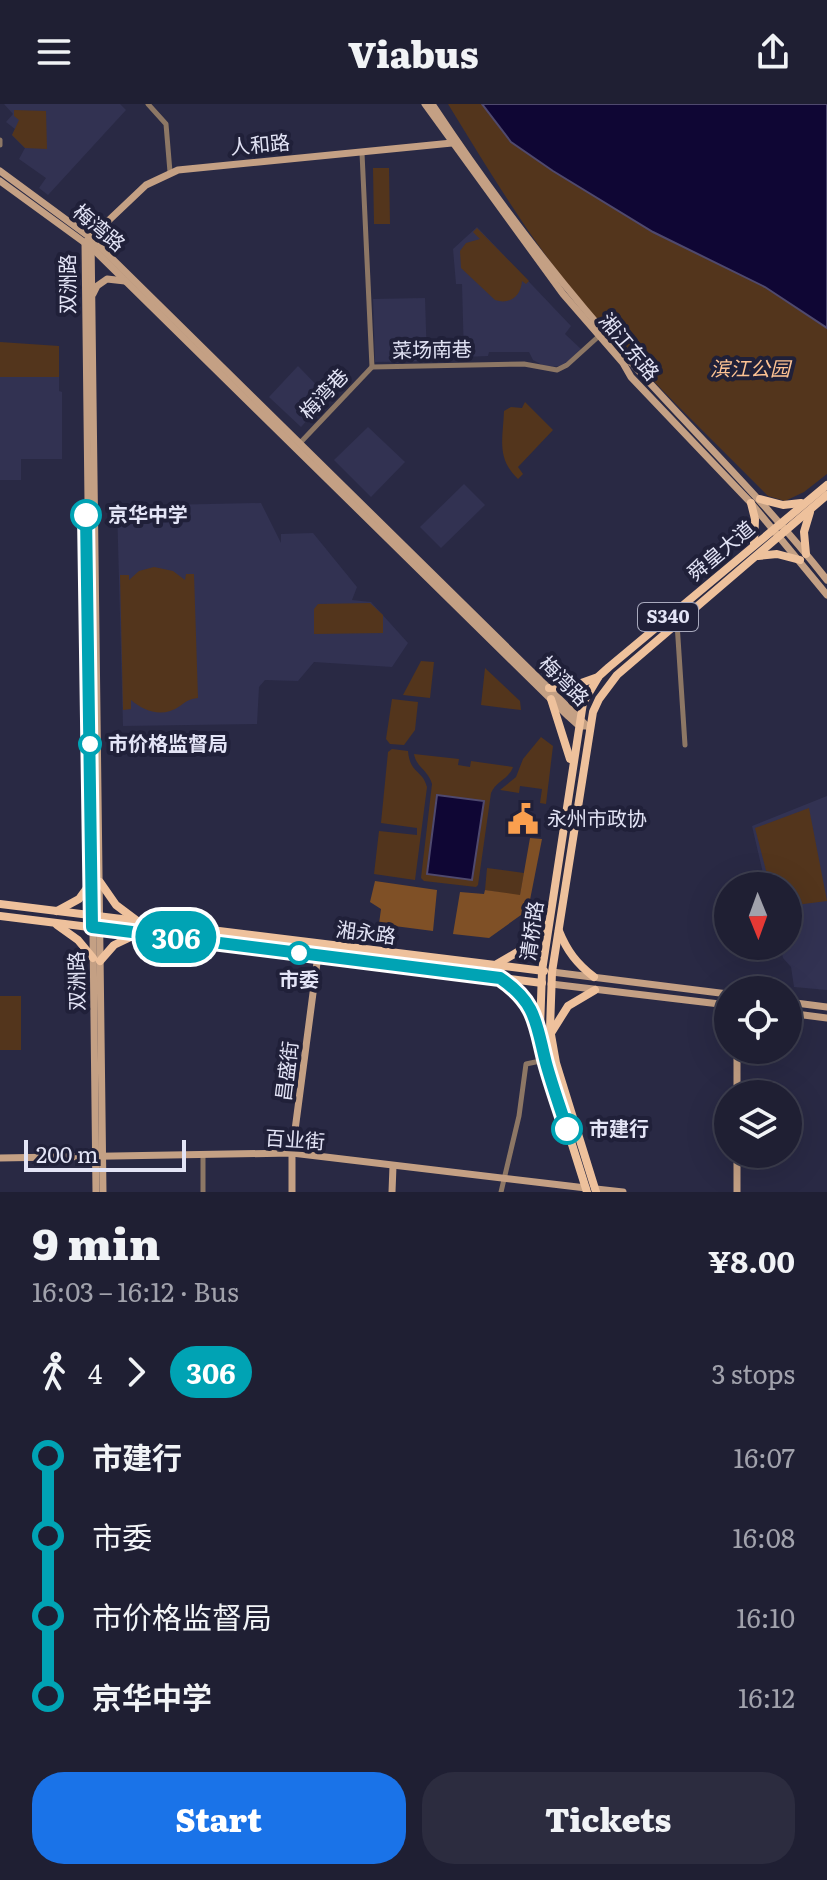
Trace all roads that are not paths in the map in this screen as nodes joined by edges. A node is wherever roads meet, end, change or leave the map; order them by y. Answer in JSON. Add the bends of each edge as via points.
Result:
{"nodes":[{"id":1,"x":148,"y":104,"type":"edge"},
{"id":2,"x":425,"y":104,"type":"edge"},
{"id":3,"x":432,"y":104,"type":"edge"},
{"id":4,"x":454,"y":143,"type":"junction"},
{"id":5,"x":362,"y":153,"type":"junction"},
{"id":6,"x":0,"y":171,"type":"edge"},
{"id":7,"x":170,"y":172,"type":"junction"},
{"id":8,"x":0,"y":181,"type":"edge"},
{"id":9,"x":89,"y":243,"type":"junction"},
{"id":10,"x":128,"y":283,"type":"junction"},
{"id":11,"x":93,"y":296,"type":"junction"},
{"id":12,"x":89,"y":322,"type":"junction"},
{"id":13,"x":599,"y":336,"type":"junction"},
{"id":14,"x":372,"y":367,"type":"junction"},
{"id":15,"x":300,"y":443,"type":"junction"},
{"id":16,"x":827,"y":485,"type":"edge"},
{"id":17,"x":743,"y":488,"type":"junction"},
{"id":18,"x":827,"y":495,"type":"edge"},
{"id":19,"x":756,"y":501,"type":"junction"},
{"id":20,"x":809,"y":505,"type":"junction"},
{"id":21,"x":780,"y":528,"type":"junction"},
{"id":22,"x":754,"y":544,"type":"junction"},
{"id":23,"x":753,"y":557,"type":"junction"},
{"id":24,"x":803,"y":557,"type":"junction"},
{"id":25,"x":827,"y":580,"type":"edge"},
{"id":26,"x":827,"y":595,"type":"edge"},
{"id":27,"x":677,"y":623,"type":"junction"},
{"id":28,"x":599,"y":676,"type":"junction"},
{"id":29,"x":550,"y":694,"type":"junction"},
{"id":30,"x":578,"y":722,"type":"junction"},
{"id":31,"x":589,"y":728,"type":"junction"},
{"id":32,"x":685,"y":745,"type":"dead end"},
{"id":33,"x":572,"y":765,"type":"junction"},
{"id":34,"x":96,"y":882,"type":"junction"},
{"id":35,"x":0,"y":904,"type":"edge"},
{"id":36,"x":41,"y":910,"type":"junction"},
{"id":37,"x":55,"y":911,"type":"junction"},
{"id":38,"x":0,"y":916,"type":"edge"},
{"id":39,"x":96,"y":917,"type":"junction"},
{"id":40,"x":39,"y":921,"type":"junction"},
{"id":41,"x":53,"y":922,"type":"junction"},
{"id":42,"x":140,"y":922,"type":"junction"},
{"id":43,"x":549,"y":924,"type":"junction"},
{"id":44,"x":179,"y":927,"type":"junction"},
{"id":45,"x":96,"y":928,"type":"junction"},
{"id":46,"x":559,"y":929,"type":"junction"},
{"id":47,"x":141,"y":933,"type":"junction"},
{"id":48,"x":178,"y":938,"type":"junction"},
{"id":49,"x":318,"y":955,"type":"junction"},
{"id":50,"x":96,"y":960,"type":"junction"},
{"id":51,"x":496,"y":965,"type":"junction"},
{"id":52,"x":542,"y":971,"type":"junction"},
{"id":53,"x":552,"y":972,"type":"junction"},
{"id":54,"x":594,"y":977,"type":"junction"},
{"id":55,"x":500,"y":978,"type":"junction"},
{"id":56,"x":541,"y":983,"type":"junction"},
{"id":57,"x":551,"y":984,"type":"junction"},
{"id":58,"x":595,"y":990,"type":"junction"},
{"id":59,"x":714,"y":992,"type":"edge"},
{"id":60,"x":714,"y":1003,"type":"edge"},
{"id":61,"x":802,"y":1004,"type":"edge"},
{"id":62,"x":827,"y":1007,"type":"edge"},
{"id":63,"x":802,"y":1015,"type":"edge"},
{"id":64,"x":827,"y":1018,"type":"edge"},
{"id":65,"x":547,"y":1031,"type":"junction"},
{"id":66,"x":545,"y":1060,"type":"junction"},
{"id":67,"x":292,"y":1153,"type":"junction"},
{"id":68,"x":203,"y":1154,"type":"junction"},
{"id":69,"x":99,"y":1156,"type":"junction"},
{"id":70,"x":0,"y":1158,"type":"edge"},
{"id":71,"x":393,"y":1166,"type":"junction"},
{"id":72,"x":737,"y":1168,"type":"edge"},
{"id":73,"x":504,"y":1178,"type":"junction"},
{"id":74,"x":591,"y":1190,"type":"edge"},
{"id":75,"x":96,"y":1192,"type":"edge"},
{"id":76,"x":103,"y":1192,"type":"edge"},
{"id":77,"x":203,"y":1192,"type":"edge"},
{"id":78,"x":292,"y":1192,"type":"edge"},
{"id":79,"x":392,"y":1192,"type":"edge"},
{"id":80,"x":501,"y":1192,"type":"edge"},
{"id":81,"x":623,"y":1192,"type":"edge"},
{"id":82,"x":737,"y":1192,"type":"edge"}],
"edges":[{"from":1,"to":7,"type":"street","via":[[166,124]]},
{"from":2,"to":4,"type":"main road","name":"湘江东路"},
{"from":3,"to":4,"type":"main road","name":"湘江东路"},
{"from":4,"to":5,"type":"main road","name":"人和路"},
{"from":4,"to":13,"type":"main road","name":"湘江东路"},
{"from":4,"to":17,"type":"main road","name":"湘江东路","via":[[568,291]]},
{"from":5,"to":7,"type":"main road","name":"人和路"},
{"from":5,"to":14,"type":"street","name":"菜场南巷"},
{"from":6,"to":9,"type":"main road","name":"梅湾路"},
{"from":7,"to":9,"type":"main road","name":"人和路","via":[[139,190]]},
{"from":8,"to":9,"type":"main road","name":"梅湾路"},
{"from":9,"to":10,"type":"main road","name":"梅湾路"},
{"from":9,"to":11,"type":"main road","name":"双洲路"},
{"from":9,"to":12,"type":"main road","name":"双洲路"},
{"from":9,"to":15,"type":"main road","name":"梅湾路"},
{"from":10,"to":11,"type":"main road","via":[[107,279]]},
{"from":10,"to":29,"type":"main road","name":"梅湾路"},
{"from":11,"to":12,"type":"main road","name":"双洲路"},
{"from":12,"to":34,"type":"main road","name":"双洲路"},
{"from":13,"to":14,"type":"street","name":"菜场南巷","via":[[557,370],[524,364]]},
{"from":13,"to":17,"type":"main road","name":"湘江东路","via":[[631,377]]},
{"from":14,"to":15,"type":"street","name":"梅湾巷"},
{"from":15,"to":29,"type":"main road","name":"梅湾路"},
{"from":16,"to":20,"type":"main road","name":"舜皇大道","number":"S340"},
{"from":17,"to":19,"type":"main road","name":"湘江东路"},
{"from":18,"to":20,"type":"main road","name":"舜皇大道","number":"S340"},
{"from":19,"to":20,"type":"main road"},
{"from":19,"to":21,"type":"main road","name":"湘江东路"},
{"from":19,"to":22,"type":"main road"},
{"from":20,"to":21,"type":"main road","name":"舜皇大道","number":"S340"},
{"from":20,"to":24,"type":"main road"},
{"from":21,"to":22,"type":"main road","name":"舜皇大道","number":"S340"},
{"from":21,"to":23,"type":"main road","name":"舜皇大道","number":"S340"},
{"from":21,"to":24,"type":"main road","name":"湘江东路"},
{"from":22,"to":28,"type":"main road","name":"舜皇大道","number":"S340"},
{"from":23,"to":24,"type":"main road"},
{"from":23,"to":27,"type":"main road","name":"舜皇大道","number":"S340"},
{"from":24,"to":25,"type":"main road","name":"湘江东路"},
{"from":24,"to":26,"type":"main road","name":"湘江东路"},
{"from":27,"to":31,"type":"main road","name":"舜皇大道","number":"S340","via":[[607,687]]},
{"from":27,"to":32,"type":"street"},
{"from":28,"to":29,"type":"main road"},
{"from":28,"to":30,"type":"main road","name":"舜皇大道","number":"S340"},
{"from":29,"to":30,"type":"main road","name":"梅湾路"},
{"from":29,"to":33,"type":"main road"},
{"from":30,"to":31,"type":"main road","name":"梅湾路"},
{"from":30,"to":33,"type":"main road","name":"清桥路","number":"S340"},
{"from":31,"to":46,"type":"main road","name":"清桥路","number":"S340"},
{"from":33,"to":43,"type":"main road","name":"清桥路","number":"S340"},
{"from":34,"to":37,"type":"main road","via":[[73,904]]},
{"from":34,"to":39,"type":"main road","name":"双洲路"},
{"from":34,"to":42,"type":"main road"},
{"from":35,"to":36,"type":"main road","name":"湘永路"},
{"from":36,"to":37,"type":"main road","name":"湘永路"},
{"from":36,"to":40,"type":"main road"},
{"from":37,"to":39,"type":"main road","name":"湘永路"},
{"from":38,"to":40,"type":"main road","name":"湘永路"},
{"from":39,"to":42,"type":"main road","name":"湘永路"},
{"from":39,"to":45,"type":"main road","name":"双洲路"},
{"from":40,"to":41,"type":"main road","name":"湘永路"},
{"from":41,"to":45,"type":"main road","name":"湘永路"},
{"from":41,"to":50,"type":"main road"},
{"from":42,"to":44,"type":"main road","name":"湘永路"},
{"from":43,"to":46,"type":"main road"},
{"from":43,"to":51,"type":"main road","via":[[526,947]]},
{"from":43,"to":52,"type":"main road","name":"清桥路"},
{"from":44,"to":48,"type":"main road"},
{"from":44,"to":51,"type":"main road","name":"湘永路"},
{"from":45,"to":47,"type":"main road","name":"湘永路"},
{"from":45,"to":50,"type":"main road","name":"双洲路"},
{"from":46,"to":53,"type":"main road","name":"清桥路","number":"S340"},
{"from":46,"to":54,"type":"main road","via":[[572,957]]},
{"from":47,"to":48,"type":"main road","name":"湘永路"},
{"from":47,"to":50,"type":"main road"},
{"from":48,"to":49,"type":"main road","name":"湘永路"},
{"from":49,"to":55,"type":"main road","name":"湘永路"},
{"from":49,"to":67,"type":"main road","name":"昌盛街"},
{"from":50,"to":69,"type":"main road","name":"双洲路"},
{"from":51,"to":52,"type":"main road","name":"湘永路"},
{"from":52,"to":53,"type":"main road","name":"湘永路"},
{"from":52,"to":56,"type":"main road","name":"清桥路"},
{"from":53,"to":54,"type":"main road","name":"湘永路"},
{"from":53,"to":57,"type":"main road","name":"清桥路","number":"S340"},
{"from":54,"to":59,"type":"main road","name":"湘永路"},
{"from":55,"to":56,"type":"main road","name":"湘永路"},
{"from":55,"to":65,"type":"main road","via":[[523,995]]},
{"from":56,"to":57,"type":"main road","name":"湘永路"},
{"from":56,"to":65,"type":"main road","name":"清桥路"},
{"from":57,"to":58,"type":"main road","name":"湘永路"},
{"from":57,"to":65,"type":"main road","name":"清桥路"},
{"from":58,"to":60,"type":"main road","name":"湘永路"},
{"from":58,"to":65,"type":"main road","via":[[568,1006]]},
{"from":61,"to":62,"type":"main road"},
{"from":63,"to":64,"type":"main road"},
{"from":65,"to":66,"type":"main road","name":"清桥路"},
{"from":65,"to":74,"type":"main road","name":"清桥路"},
{"from":66,"to":73,"type":"street","via":[[526,1064]]},
{"from":66,"to":74,"type":"main road","name":"清桥路"},
{"from":67,"to":68,"type":"main road","name":"百业街"},
{"from":67,"to":71,"type":"main road","name":"百业街"},
{"from":67,"to":78,"type":"main road","name":"昌盛街"},
{"from":68,"to":69,"type":"main road","name":"百业街"},
{"from":68,"to":77,"type":"street"},
{"from":69,"to":70,"type":"main road","name":"百业街"},
{"from":69,"to":75,"type":"main road","name":"双洲路"},
{"from":69,"to":76,"type":"main road","name":"双洲路"},
{"from":71,"to":73,"type":"main road","name":"百业街"},
{"from":71,"to":79,"type":"main road"},
{"from":72,"to":82,"type":"main road"},
{"from":73,"to":74,"type":"main road","name":"百业街"},
{"from":73,"to":80,"type":"street"},
{"from":74,"to":81,"type":"main road","name":"百业街"}]}
